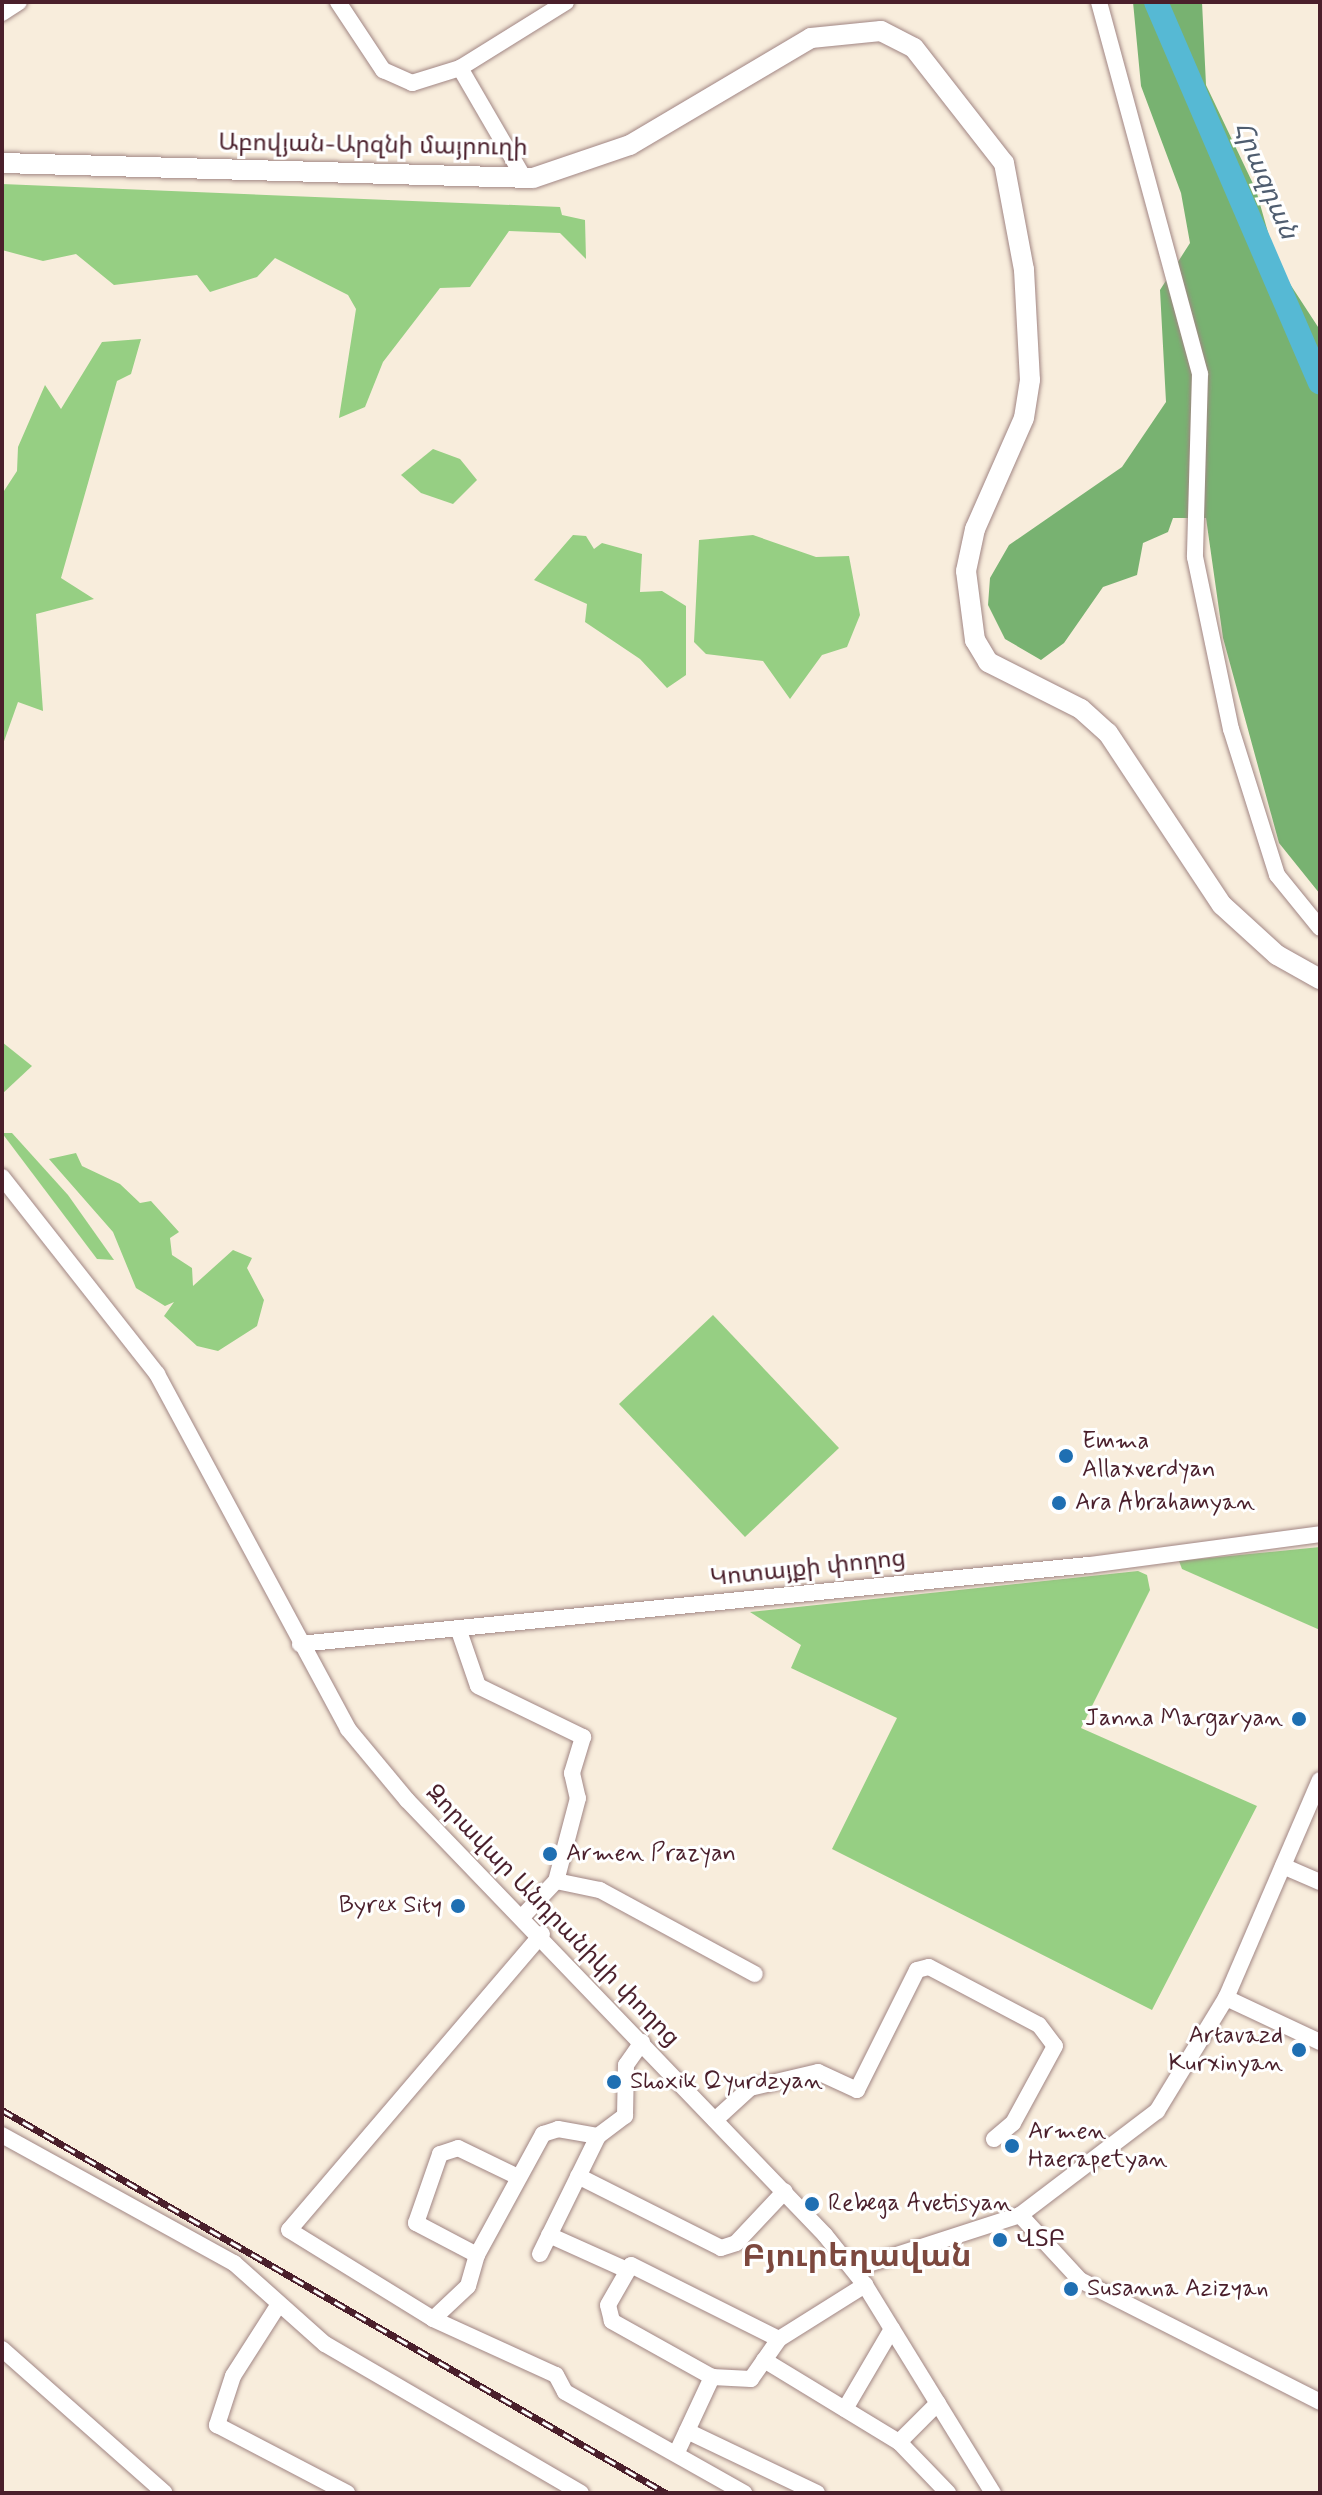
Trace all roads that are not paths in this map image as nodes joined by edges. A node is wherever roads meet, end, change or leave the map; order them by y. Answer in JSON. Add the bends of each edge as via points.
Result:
{"nodes":[{"id":1,"x":19,"y":2,"type":"edge"},
{"id":2,"x":338,"y":2,"type":"edge"},
{"id":3,"x":566,"y":2,"type":"edge"},
{"id":4,"x":1099,"y":2,"type":"edge"},
{"id":5,"x":2,"y":13,"type":"edge"},
{"id":6,"x":460,"y":68,"type":"junction"},
{"id":7,"x":2,"y":163,"type":"edge"},
{"id":8,"x":524,"y":178,"type":"junction"},
{"id":9,"x":1320,"y":928,"type":"edge"},
{"id":10,"x":1320,"y":979,"type":"edge"},
{"id":11,"x":2,"y":1177,"type":"edge"},
{"id":12,"x":1320,"y":1534,"type":"edge"},
{"id":13,"x":458,"y":1628,"type":"junction"},
{"id":14,"x":300,"y":1644,"type":"junction"},
{"id":15,"x":1320,"y":1780,"type":"edge"},
{"id":16,"x":1283,"y":1866,"type":"junction"},
{"id":17,"x":556,"y":1881,"type":"junction"},
{"id":18,"x":1320,"y":1882,"type":"edge"},
{"id":19,"x":523,"y":1916,"type":"junction"},
{"id":20,"x":542,"y":1934,"type":"junction"},
{"id":21,"x":755,"y":1974,"type":"dead end"},
{"id":22,"x":1226,"y":1998,"type":"junction"},
{"id":23,"x":642,"y":2042,"type":"junction"},
{"id":24,"x":1320,"y":2042,"type":"edge"},
{"id":25,"x":715,"y":2120,"type":"junction"},
{"id":26,"x":2,"y":2135,"type":"edge"},
{"id":27,"x":598,"y":2136,"type":"junction"},
{"id":28,"x":994,"y":2139,"type":"dead end"},
{"id":29,"x":578,"y":2176,"type":"junction"},
{"id":30,"x":518,"y":2177,"type":"junction"},
{"id":31,"x":785,"y":2191,"type":"junction"},
{"id":32,"x":1020,"y":2215,"type":"junction"},
{"id":33,"x":549,"y":2235,"type":"junction"},
{"id":34,"x":540,"y":2254,"type":"dead end"},
{"id":35,"x":477,"y":2255,"type":"junction"},
{"id":36,"x":853,"y":2269,"type":"junction"},
{"id":37,"x":627,"y":2270,"type":"junction"},
{"id":38,"x":865,"y":2285,"type":"junction"},
{"id":39,"x":279,"y":2304,"type":"junction"},
{"id":40,"x":433,"y":2319,"type":"junction"},
{"id":41,"x":892,"y":2329,"type":"junction"},
{"id":42,"x":779,"y":2339,"type":"junction"},
{"id":43,"x":2,"y":2349,"type":"edge"},
{"id":44,"x":764,"y":2360,"type":"junction"},
{"id":45,"x":712,"y":2377,"type":"junction"},
{"id":46,"x":1320,"y":2402,"type":"edge"},
{"id":47,"x":938,"y":2403,"type":"junction"},
{"id":48,"x":845,"y":2409,"type":"junction"},
{"id":49,"x":687,"y":2431,"type":"junction"},
{"id":50,"x":899,"y":2442,"type":"junction"},
{"id":51,"x":678,"y":2450,"type":"junction"},
{"id":52,"x":165,"y":2493,"type":"edge"},
{"id":53,"x":347,"y":2493,"type":"edge"},
{"id":54,"x":581,"y":2493,"type":"edge"},
{"id":55,"x":744,"y":2493,"type":"edge"},
{"id":56,"x":817,"y":2493,"type":"edge"},
{"id":57,"x":948,"y":2493,"type":"edge"},
{"id":58,"x":993,"y":2493,"type":"edge"}],
"edges":[{"from":1,"to":5,"type":"street"},
{"from":2,"to":6,"type":"street","via":[[393,78],[412,83]]},
{"from":3,"to":6,"type":"street"},
{"from":4,"to":9,"type":"street","via":[[1200,374],[1195,557],[1231,729],[1277,875]]},
{"from":6,"to":8,"type":"street"},
{"from":7,"to":8,"type":"main road","name":"Աբովյան-Արզնի մայրուղի"},
{"from":8,"to":10,"type":"main road","name":"Աբովյան-Արզնի մայրուղի","via":[[630,145],[811,38],[881,31],[914,48],[1004,163],[1017,208],[1030,380],[1024,418],[975,529],[966,571],[975,640],[988,662],[1081,709],[1108,733],[1222,905],[1277,955]]},
{"from":11,"to":14,"type":"street","name":"Զորավար Անդրանիկի փողոց","via":[[157,1374]]},
{"from":12,"to":13,"type":"street","name":"Կոտայքի փողոց"},
{"from":13,"to":14,"type":"street","name":"Կոտայքի փողոց"},
{"from":13,"to":17,"type":"street","via":[[478,1686],[583,1737],[572,1773],[578,1798]]},
{"from":14,"to":19,"type":"street","name":"Զորավար Անդրանիկի փողոց","via":[[366,1753]]},
{"from":15,"to":16,"type":"street"},
{"from":16,"to":18,"type":"street"},
{"from":16,"to":22,"type":"street"},
{"from":17,"to":19,"type":"street"},
{"from":17,"to":21,"type":"street","via":[[600,1890]]},
{"from":19,"to":20,"type":"street","name":"Զորավար Անդրանիկի փողոց"},
{"from":20,"to":23,"type":"street","name":"Զորավար Անդրանիկի փողոց"},
{"from":20,"to":40,"type":"street","via":[[289,2230]]},
{"from":22,"to":24,"type":"street"},
{"from":22,"to":32,"type":"street","via":[[1157,2111]]},
{"from":23,"to":25,"type":"street","name":"Զորավար Անդրանիկի փողոց"},
{"from":23,"to":27,"type":"street","via":[[626,2065],[625,2116]]},
{"from":25,"to":28,"type":"street","via":[[750,2088],[818,2072],[857,2090],[917,1970],[929,1967],[1039,2025],[1055,2046],[1013,2123]]},
{"from":25,"to":31,"type":"street","name":"Զորավար Անդրանիկի փողոց"},
{"from":26,"to":39,"type":"street","via":[[234,2263]]},
{"from":27,"to":29,"type":"street"},
{"from":27,"to":30,"type":"street","via":[[550,2130]]},
{"from":29,"to":31,"type":"street","via":[[721,2248],[736,2243]]},
{"from":29,"to":33,"type":"street"},
{"from":30,"to":35,"type":"street"},
{"from":30,"to":35,"type":"street","via":[[458,2148],[440,2154],[416,2223]]},
{"from":31,"to":36,"type":"street","name":"Զորավար Անդրանիկի փողոց"},
{"from":32,"to":36,"type":"street"},
{"from":32,"to":46,"type":"street","via":[[1080,2280]]},
{"from":33,"to":34,"type":"street"},
{"from":33,"to":37,"type":"street"},
{"from":35,"to":40,"type":"street","via":[[460,2300]]},
{"from":36,"to":38,"type":"street","name":"Զորավար Անդրանիկի փողոց"},
{"from":37,"to":42,"type":"street","via":[[639,2264]]},
{"from":37,"to":45,"type":"street","via":[[608,2305],[612,2321]]},
{"from":38,"to":41,"type":"street","name":"Զորավար Անդրանիկի փողոց"},
{"from":38,"to":42,"type":"street"},
{"from":39,"to":53,"type":"street","via":[[233,2376],[217,2425]]},
{"from":39,"to":54,"type":"street","via":[[325,2344]]},
{"from":40,"to":51,"type":"street","via":[[556,2375],[565,2392]]},
{"from":41,"to":47,"type":"street","name":"Զորավար Անդրանիկի փողոց"},
{"from":41,"to":48,"type":"street"},
{"from":42,"to":44,"type":"street"},
{"from":43,"to":52,"type":"street"},
{"from":44,"to":45,"type":"street","via":[[751,2379]]},
{"from":44,"to":48,"type":"street"},
{"from":45,"to":49,"type":"street"},
{"from":47,"to":50,"type":"street"},
{"from":47,"to":58,"type":"street","name":"Զորավար Անդրանիկի փողոց"},
{"from":48,"to":50,"type":"street"},
{"from":49,"to":51,"type":"street"},
{"from":49,"to":56,"type":"street"},
{"from":50,"to":57,"type":"street"},
{"from":51,"to":55,"type":"street"}]}
